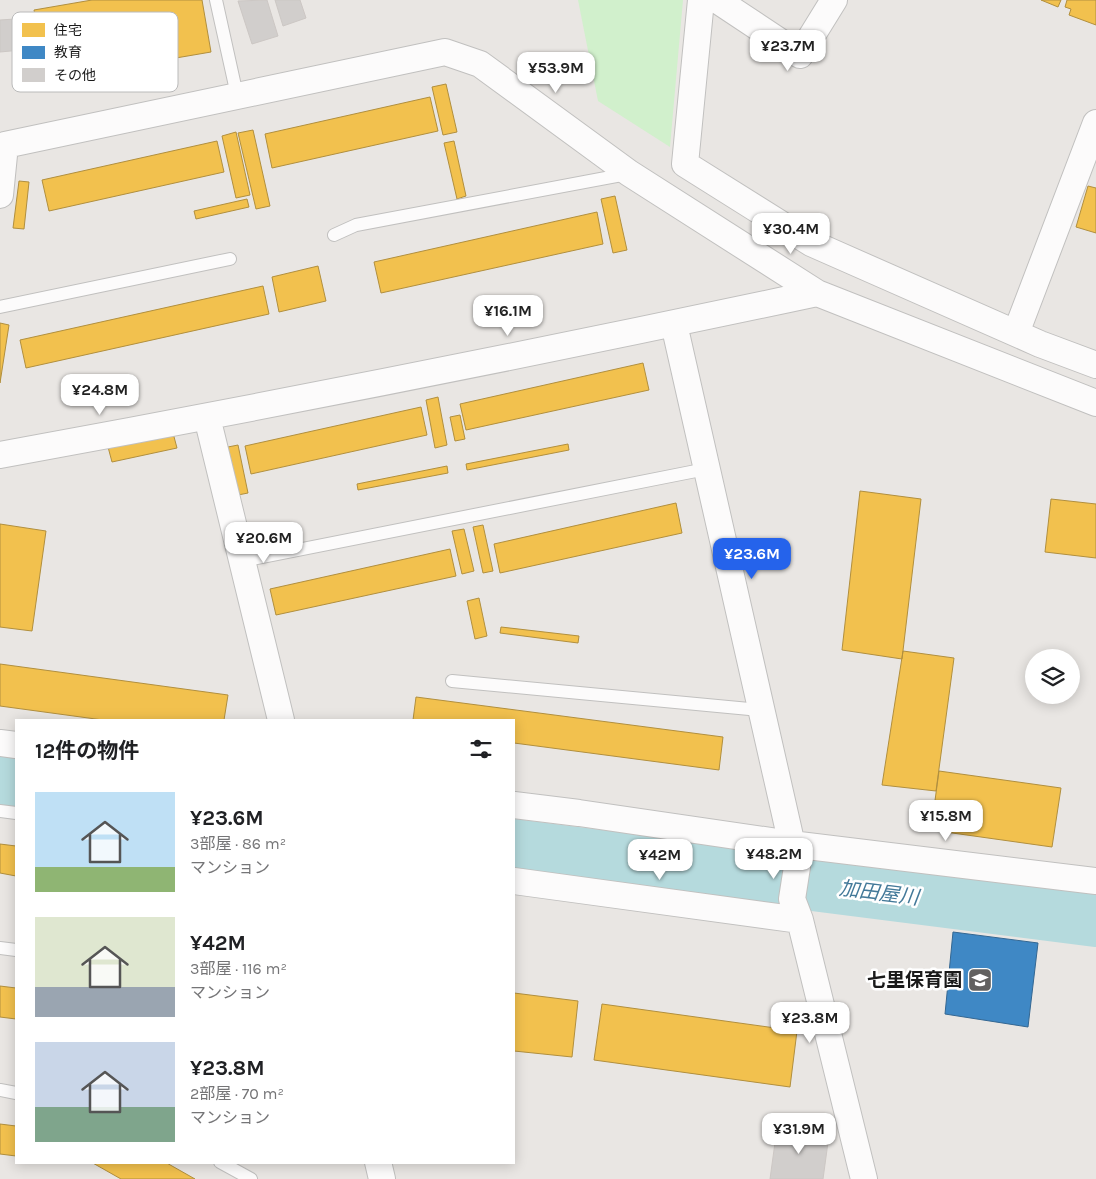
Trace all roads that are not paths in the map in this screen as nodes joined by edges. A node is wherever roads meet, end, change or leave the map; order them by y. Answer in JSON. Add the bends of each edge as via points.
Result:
{"nodes":[{"id":1,"x":216,"y":0,"type":"edge"},
{"id":2,"x":701,"y":0,"type":"edge"},
{"id":3,"x":717,"y":0,"type":"edge"},
{"id":4,"x":834,"y":0,"type":"edge"},
{"id":5,"x":237,"y":95,"type":"junction"},
{"id":6,"x":1096,"y":123,"type":"edge"},
{"id":7,"x":2,"y":160,"type":"edge"},
{"id":8,"x":1088,"y":166,"type":"edge"},
{"id":9,"x":629,"y":173,"type":"junction"},
{"id":10,"x":0,"y":195,"type":"edge"},
{"id":11,"x":334,"y":235,"type":"dead end"},
{"id":12,"x":230,"y":259,"type":"dead end"},
{"id":13,"x":817,"y":293,"type":"junction"},
{"id":14,"x":0,"y":307,"type":"edge"},
{"id":15,"x":674,"y":324,"type":"junction"},
{"id":16,"x":1016,"y":333,"type":"junction"},
{"id":17,"x":1096,"y":365,"type":"edge"},
{"id":18,"x":1096,"y":403,"type":"edge"},
{"id":19,"x":207,"y":417,"type":"junction"},
{"id":20,"x":0,"y":455,"type":"edge"},
{"id":21,"x":706,"y":469,"type":"junction"},
{"id":22,"x":242,"y":561,"type":"junction"},
{"id":23,"x":452,"y":681,"type":"dead end"},
{"id":24,"x":760,"y":710,"type":"junction"},
{"id":25,"x":281,"y":719,"type":"edge"},
{"id":26,"x":0,"y":743,"type":"edge"},
{"id":27,"x":15,"y":745,"type":"edge"},
{"id":28,"x":515,"y":805,"type":"edge"},
{"id":29,"x":0,"y":811,"type":"edge"},
{"id":30,"x":15,"y":813,"type":"edge"},
{"id":31,"x":794,"y":856,"type":"junction"},
{"id":32,"x":515,"y":881,"type":"edge"},
{"id":33,"x":1096,"y":881,"type":"edge"},
{"id":34,"x":796,"y":909,"type":"junction"},
{"id":35,"x":0,"y":948,"type":"edge"},
{"id":36,"x":15,"y":950,"type":"edge"},
{"id":37,"x":0,"y":1090,"type":"edge"},
{"id":38,"x":15,"y":1093,"type":"edge"},
{"id":39,"x":224,"y":1164,"type":"edge"},
{"id":40,"x":378,"y":1164,"type":"edge"},
{"id":41,"x":251,"y":1179,"type":"edge"},
{"id":42,"x":382,"y":1179,"type":"edge"},
{"id":43,"x":864,"y":1179,"type":"edge"}],
"edges":[{"from":1,"to":5,"type":"lane"},
{"from":2,"to":16,"type":"street","via":[[685,164],[811,243]]},
{"from":3,"to":4,"type":"street","via":[[800,55]]},
{"from":5,"to":7,"type":"street","via":[[5,145]]},
{"from":5,"to":9,"type":"street","via":[[445,52],[480,64]]},
{"from":6,"to":8,"type":"street"},
{"from":7,"to":10,"type":"street"},
{"from":8,"to":16,"type":"street"},
{"from":9,"to":11,"type":"lane","via":[[356,225]]},
{"from":9,"to":13,"type":"street"},
{"from":12,"to":14,"type":"lane"},
{"from":13,"to":15,"type":"street"},
{"from":13,"to":18,"type":"street"},
{"from":15,"to":19,"type":"street"},
{"from":15,"to":21,"type":"street"},
{"from":16,"to":17,"type":"street"},
{"from":19,"to":20,"type":"street"},
{"from":19,"to":22,"type":"street"},
{"from":21,"to":22,"type":"lane"},
{"from":21,"to":24,"type":"street"},
{"from":22,"to":25,"type":"street"},
{"from":23,"to":24,"type":"lane"},
{"from":24,"to":31,"type":"street"},
{"from":26,"to":27,"type":"street"},
{"from":28,"to":31,"type":"street","via":[[579,813]]},
{"from":29,"to":30,"type":"lane"},
{"from":31,"to":33,"type":"street"},
{"from":31,"to":34,"type":"street"},
{"from":32,"to":34,"type":"street"},
{"from":34,"to":43,"type":"street"},
{"from":35,"to":36,"type":"lane"},
{"from":37,"to":38,"type":"lane"},
{"from":39,"to":41,"type":"lane"},
{"from":40,"to":42,"type":"street"}]}
